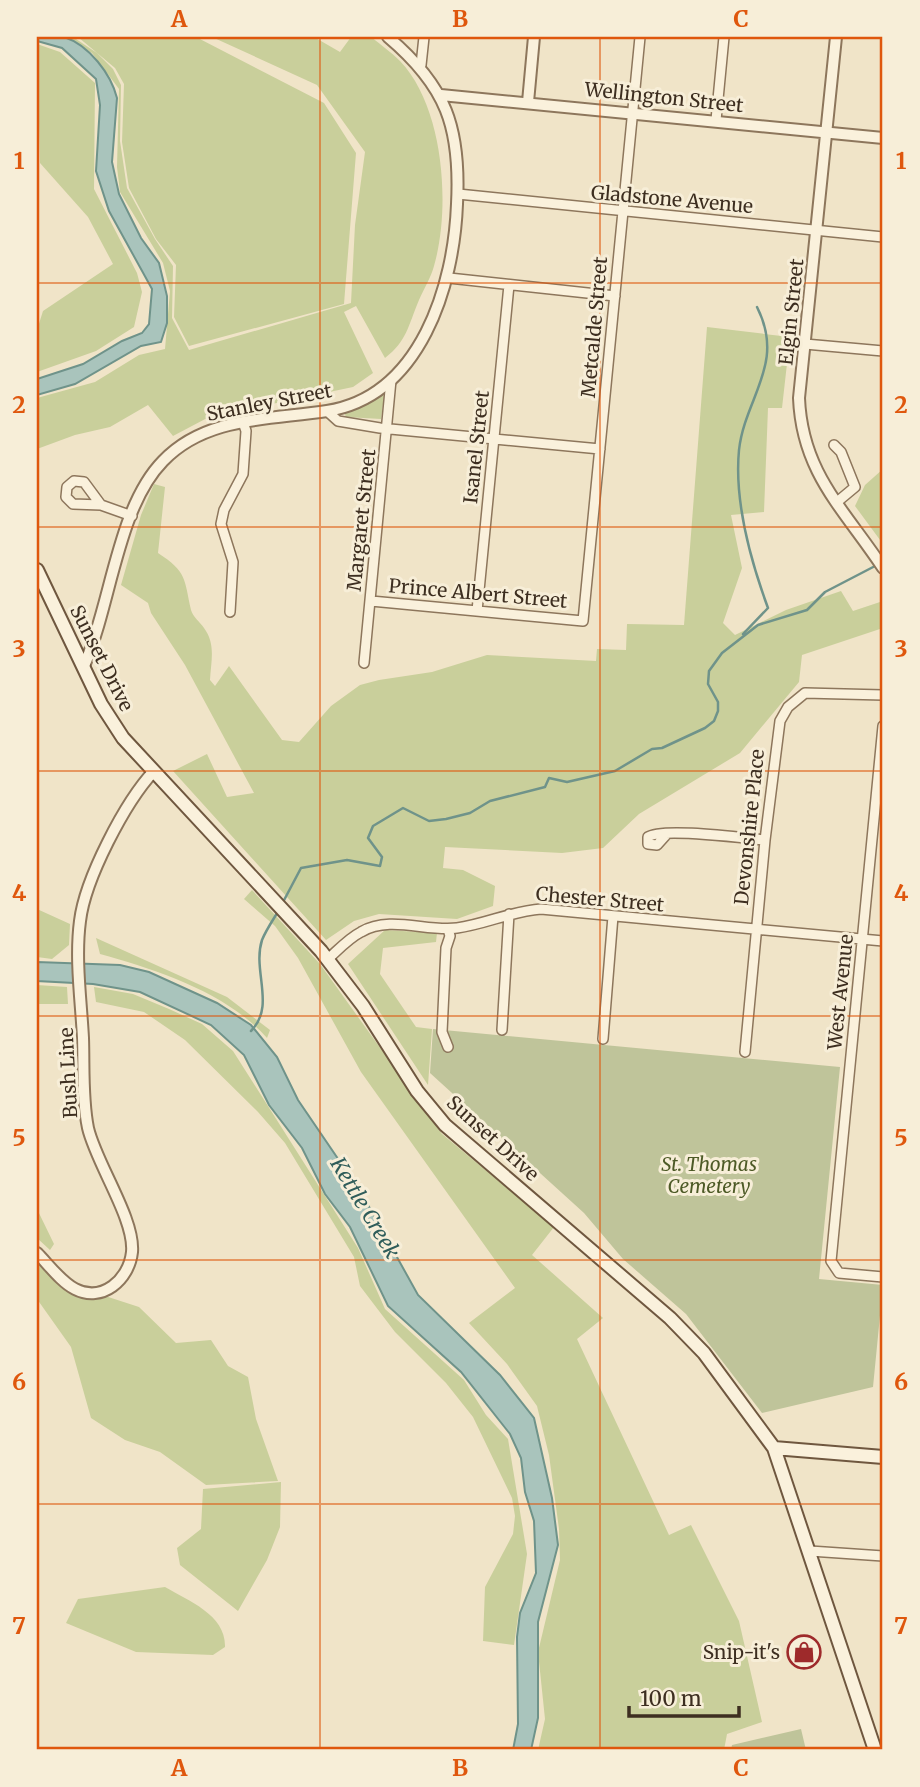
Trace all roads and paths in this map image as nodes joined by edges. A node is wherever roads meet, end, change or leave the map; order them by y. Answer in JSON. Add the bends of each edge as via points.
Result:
{"nodes":[{"id":1,"x":388,"y":37,"type":"edge"},
{"id":2,"x":424,"y":37,"type":"edge"},
{"id":3,"x":534,"y":37,"type":"edge"},
{"id":4,"x":640,"y":37,"type":"edge"},
{"id":5,"x":724,"y":37,"type":"edge"},
{"id":6,"x":836,"y":37,"type":"edge"},
{"id":7,"x":421,"y":65,"type":"junction"},
{"id":8,"x":441,"y":95,"type":"junction"},
{"id":9,"x":528,"y":102,"type":"junction"},
{"id":10,"x":633,"y":112,"type":"junction"},
{"id":11,"x":716,"y":120,"type":"junction"},
{"id":12,"x":828,"y":131,"type":"junction"},
{"id":13,"x":883,"y":138,"type":"edge"},
{"id":14,"x":458,"y":194,"type":"junction"},
{"id":15,"x":623,"y":213,"type":"junction"},
{"id":16,"x":817,"y":230,"type":"junction"},
{"id":17,"x":883,"y":237,"type":"edge"},
{"id":18,"x":449,"y":278,"type":"junction"},
{"id":19,"x":509,"y":285,"type":"junction"},
{"id":20,"x":615,"y":296,"type":"junction"},
{"id":21,"x":805,"y":344,"type":"junction"},
{"id":22,"x":883,"y":351,"type":"edge"},
{"id":23,"x":391,"y":380,"type":"junction"},
{"id":24,"x":327,"y":411,"type":"junction"},
{"id":25,"x":243,"y":422,"type":"junction"},
{"id":26,"x":387,"y":429,"type":"junction"},
{"id":27,"x":494,"y":439,"type":"junction"},
{"id":28,"x":834,"y":445,"type":"dead end"},
{"id":29,"x":600,"y":449,"type":"junction"},
{"id":30,"x":837,"y":502,"type":"junction"},
{"id":31,"x":101,"y":505,"type":"dead end"},
{"id":32,"x":132,"y":516,"type":"junction"},
{"id":33,"x":883,"y":568,"type":"edge"},
{"id":34,"x":37,"y":570,"type":"edge"},
{"id":35,"x":371,"y":601,"type":"junction"},
{"id":36,"x":477,"y":611,"type":"junction"},
{"id":37,"x":230,"y":612,"type":"dead end"},
{"id":38,"x":583,"y":621,"type":"joint"},
{"id":39,"x":364,"y":663,"type":"dead end"},
{"id":40,"x":84,"y":666,"type":"junction"},
{"id":41,"x":883,"y":695,"type":"edge"},
{"id":42,"x":883,"y":726,"type":"edge"},
{"id":43,"x":154,"y":771,"type":"junction"},
{"id":44,"x":666,"y":835,"type":"dead end"},
{"id":45,"x":765,"y":840,"type":"junction"},
{"id":46,"x":509,"y":914,"type":"junction"},
{"id":47,"x":613,"y":916,"type":"junction"},
{"id":48,"x":448,"y":929,"type":"junction"},
{"id":49,"x":756,"y":930,"type":"junction"},
{"id":50,"x":863,"y":940,"type":"junction"},
{"id":51,"x":883,"y":942,"type":"edge"},
{"id":52,"x":328,"y":959,"type":"junction"},
{"id":53,"x":502,"y":1030,"type":"dead end"},
{"id":54,"x":603,"y":1039,"type":"dead end"},
{"id":55,"x":448,"y":1047,"type":"dead end"},
{"id":56,"x":745,"y":1052,"type":"dead end"},
{"id":57,"x":37,"y":1253,"type":"edge"},
{"id":58,"x":883,"y":1277,"type":"edge"},
{"id":59,"x":774,"y":1448,"type":"junction"},
{"id":60,"x":883,"y":1457,"type":"edge"},
{"id":61,"x":810,"y":1550,"type":"junction"},
{"id":62,"x":883,"y":1556,"type":"edge"},
{"id":63,"x":875,"y":1750,"type":"edge"}],
"edges":[{"from":1,"to":7,"type":"street","name":"Stanley Street"},
{"from":2,"to":7,"type":"street"},
{"from":3,"to":9,"type":"street"},
{"from":4,"to":10,"type":"street","name":"Metcalde Street"},
{"from":5,"to":11,"type":"street"},
{"from":6,"to":12,"type":"street","name":"Elgin Street"},
{"from":7,"to":8,"type":"street","name":"Stanley Street"},
{"from":8,"to":9,"type":"street","name":"Wellington Street"},
{"from":8,"to":14,"type":"street","name":"Stanley Street","via":[[451,128]]},
{"from":9,"to":10,"type":"street","name":"Wellington Street"},
{"from":10,"to":11,"type":"street","name":"Wellington Street"},
{"from":10,"to":15,"type":"street","name":"Metcalde Street"},
{"from":11,"to":12,"type":"street","name":"Wellington Street"},
{"from":12,"to":13,"type":"street","name":"Wellington Street"},
{"from":12,"to":16,"type":"street","name":"Elgin Street"},
{"from":14,"to":15,"type":"street","name":"Gladstone Avenue"},
{"from":14,"to":18,"type":"street","name":"Stanley Street"},
{"from":15,"to":16,"type":"street","name":"Gladstone Avenue"},
{"from":15,"to":20,"type":"street","name":"Metcalde Street"},
{"from":16,"to":17,"type":"street","name":"Gladstone Avenue"},
{"from":16,"to":21,"type":"street","name":"Elgin Street"},
{"from":18,"to":19,"type":"street"},
{"from":18,"to":23,"type":"street","name":"Stanley Street","via":[[424,334]]},
{"from":19,"to":20,"type":"street"},
{"from":19,"to":27,"type":"street","name":"Isanel Street"},
{"from":20,"to":29,"type":"street","name":"Metcalde Street"},
{"from":21,"to":22,"type":"street"},
{"from":21,"to":30,"type":"street","name":"Elgin Street","via":[[799,398],[801,432],[810,461]]},
{"from":23,"to":24,"type":"street","name":"Stanley Street"},
{"from":23,"to":26,"type":"street","name":"Margaret Street"},
{"from":24,"to":25,"type":"street","name":"Stanley Street"},
{"from":24,"to":26,"type":"street","via":[[338,421]]},
{"from":25,"to":32,"type":"street","name":"Stanley Street","via":[[201,433],[176,450],[147,480]]},
{"from":25,"to":37,"type":"street","via":[[243,474],[223,510],[221,524],[233,562]]},
{"from":26,"to":27,"type":"street"},
{"from":26,"to":35,"type":"street","name":"Margaret Street"},
{"from":27,"to":29,"type":"street"},
{"from":27,"to":36,"type":"street","name":"Isanel Street"},
{"from":28,"to":30,"type":"street","via":[[855,483]]},
{"from":29,"to":38,"type":"street","name":"Metcalde Street"},
{"from":30,"to":33,"type":"street","name":"Elgin Street"},
{"from":31,"to":32,"type":"street"},
{"from":32,"to":40,"type":"street","name":"Stanley Street"},
{"from":34,"to":40,"type":"main road","name":"Sunset Drive"},
{"from":35,"to":36,"type":"street","name":"Prince Albert Street"},
{"from":35,"to":39,"type":"street","name":"Margaret Street"},
{"from":36,"to":38,"type":"street","name":"Prince Albert Street"},
{"from":40,"to":43,"type":"main road","name":"Sunset Drive","via":[[116,728]]},
{"from":41,"to":45,"type":"street","name":"Devonshire Place","via":[[805,693],[788,706],[777,733]]},
{"from":42,"to":50,"type":"street","name":"West Avenue"},
{"from":43,"to":52,"type":"main road","name":"Sunset Drive"},
{"from":43,"to":57,"type":"street","name":"Bush Line","via":[[127,806],[96,874],[82,912],[79,941],[88,1128],[130,1235],[132,1253],[118,1282],[96,1293],[72,1287]]},
{"from":44,"to":45,"type":"street","via":[[682,832]]},
{"from":45,"to":49,"type":"street","name":"Devonshire Place"},
{"from":46,"to":47,"type":"street","name":"Chester Street","via":[[541,909]]},
{"from":46,"to":48,"type":"street","name":"Chester Street"},
{"from":46,"to":53,"type":"street"},
{"from":47,"to":49,"type":"street","name":"Chester Street"},
{"from":47,"to":54,"type":"street"},
{"from":48,"to":52,"type":"street","name":"Chester Street","via":[[374,926]]},
{"from":48,"to":55,"type":"street","via":[[442,1032]]},
{"from":49,"to":50,"type":"street","name":"Chester Street"},
{"from":49,"to":56,"type":"street","name":"Devonshire Place"},
{"from":50,"to":51,"type":"street","name":"Chester Street"},
{"from":50,"to":58,"type":"street","name":"West Avenue","via":[[831,1261],[839,1273]]},
{"from":52,"to":59,"type":"main road","name":"Sunset Drive","via":[[445,1125],[684,1331]]},
{"from":59,"to":60,"type":"main road"},
{"from":59,"to":61,"type":"main road","name":"Sunset Drive"},
{"from":61,"to":62,"type":"street"},
{"from":61,"to":63,"type":"main road","name":"Sunset Drive"}]}
